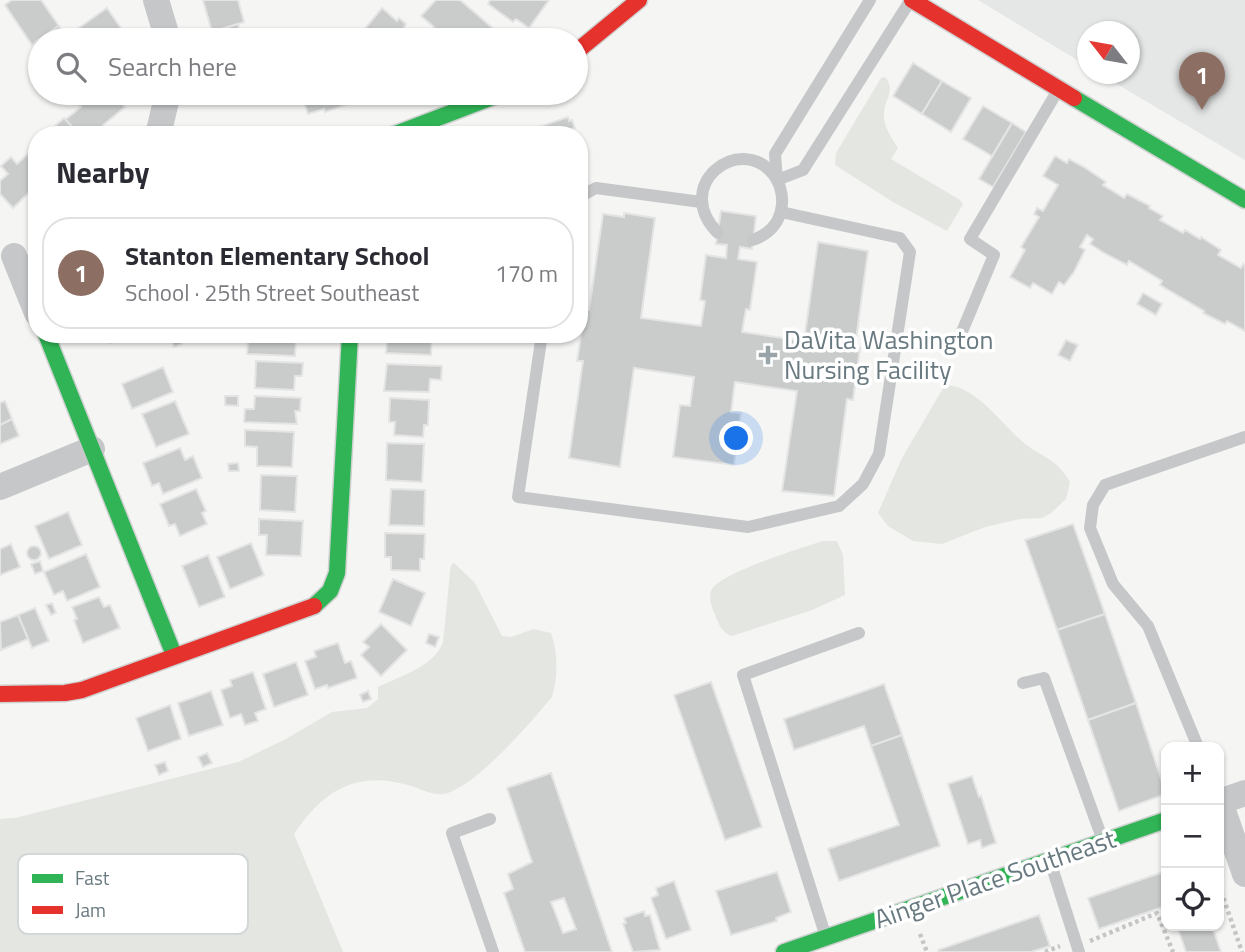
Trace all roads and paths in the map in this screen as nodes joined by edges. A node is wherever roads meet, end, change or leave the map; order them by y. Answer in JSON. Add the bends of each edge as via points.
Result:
{"nodes":[{"id":1,"x":156,"y":0,"type":"edge"},
{"id":2,"x":639,"y":0,"type":"edge"},
{"id":3,"x":870,"y":0,"type":"edge"},
{"id":4,"x":911,"y":0,"type":"edge"},
{"id":5,"x":164,"y":28,"type":"edge"},
{"id":6,"x":588,"y":42,"type":"edge"},
{"id":7,"x":1059,"y":88,"type":"junction"},
{"id":8,"x":165,"y":105,"type":"edge"},
{"id":9,"x":472,"y":105,"type":"edge"},
{"id":10,"x":160,"y":126,"type":"edge"},
{"id":11,"x":417,"y":126,"type":"edge"},
{"id":12,"x":777,"y":180,"type":"junction"},
{"id":13,"x":588,"y":192,"type":"edge"},
{"id":14,"x":1245,"y":200,"type":"edge"},
{"id":15,"x":701,"y":202,"type":"junction"},
{"id":16,"x":781,"y":212,"type":"junction"},
{"id":17,"x":718,"y":233,"type":"dead end"},
{"id":18,"x":753,"y":240,"type":"dead end"},
{"id":19,"x":17,"y":255,"type":"edge"},
{"id":20,"x":28,"y":287,"type":"edge"},
{"id":21,"x":50,"y":343,"type":"edge"},
{"id":22,"x":350,"y":343,"type":"edge"},
{"id":23,"x":541,"y":343,"type":"edge"},
{"id":24,"x":956,"y":346,"type":"dead end"},
{"id":25,"x":1245,"y":437,"type":"edge"},
{"id":26,"x":92,"y":449,"type":"junction"},
{"id":27,"x":0,"y":486,"type":"edge"},
{"id":28,"x":859,"y":633,"type":"dead end"},
{"id":29,"x":174,"y":655,"type":"junction"},
{"id":30,"x":1023,"y":683,"type":"dead end"},
{"id":31,"x":0,"y":694,"type":"edge"},
{"id":32,"x":1196,"y":742,"type":"edge"},
{"id":33,"x":1226,"y":799,"type":"edge"},
{"id":34,"x":491,"y":819,"type":"dead end"},
{"id":35,"x":1161,"y":822,"type":"edge"},
{"id":36,"x":1104,"y":842,"type":"junction"},
{"id":37,"x":1049,"y":861,"type":"junction"},
{"id":38,"x":1245,"y":874,"type":"edge"},
{"id":39,"x":1224,"y":900,"type":"edge"},
{"id":40,"x":1083,"y":930,"type":"dead end"},
{"id":41,"x":920,"y":934,"type":"dead end"},
{"id":42,"x":827,"y":937,"type":"junction"},
{"id":43,"x":493,"y":952,"type":"edge"},
{"id":44,"x":784,"y":952,"type":"edge"},
{"id":45,"x":927,"y":952,"type":"edge"},
{"id":46,"x":1079,"y":952,"type":"edge"},
{"id":47,"x":1173,"y":952,"type":"edge"},
{"id":48,"x":1242,"y":952,"type":"edge"}],
"edges":[{"from":1,"to":5,"type":"street"},
{"from":2,"to":6,"type":"street"},
{"from":3,"to":12,"type":"lane","via":[[775,154]]},
{"from":4,"to":7,"type":"street"},
{"from":4,"to":12,"type":"lane","via":[[803,170]]},
{"from":7,"to":14,"type":"street"},
{"from":7,"to":24,"type":"lane","via":[[970,239],[994,255]]},
{"from":8,"to":10,"type":"street"},
{"from":9,"to":11,"type":"street"},
{"from":12,"to":15,"type":"lane","via":[[756,162],[729,161],[709,175]]},
{"from":12,"to":16,"type":"lane"},
{"from":13,"to":15,"type":"lane","via":[[596,188]]},
{"from":15,"to":17,"type":"lane","via":[[704,215]]},
{"from":16,"to":18,"type":"lane","via":[[765,235]]},
{"from":16,"to":23,"type":"lane","via":[[900,237],[910,252],[879,454],[863,484],[839,506],[748,527],[518,497]]},
{"from":19,"to":20,"type":"street"},
{"from":21,"to":26,"type":"street"},
{"from":22,"to":29,"type":"street","via":[[337,573],[332,588],[316,605]]},
{"from":25,"to":32,"type":"lane","via":[[1105,485],[1093,505],[1090,528],[1113,584],[1148,626]]},
{"from":26,"to":27,"type":"street"},
{"from":26,"to":29,"type":"street"},
{"from":28,"to":42,"type":"lane","via":[[743,675]]},
{"from":29,"to":31,"type":"street","via":[[82,690]]},
{"from":30,"to":36,"type":"lane","via":[[1044,678]]},
{"from":33,"to":38,"type":"street"},
{"from":34,"to":43,"type":"lane","via":[[452,833]]},
{"from":35,"to":36,"type":"street","name":"Ainger Place Southeast"},
{"from":36,"to":37,"type":"street","name":"Ainger Place Southeast"},
{"from":37,"to":42,"type":"street","name":"Ainger Place Southeast"},
{"from":37,"to":46,"type":"lane"},
{"from":39,"to":48,"type":"path"},
{"from":40,"to":47,"type":"path","via":[[1087,942],[1157,913]]},
{"from":41,"to":45,"type":"path"},
{"from":42,"to":44,"type":"street","name":"Ainger Place Southeast"}]}
